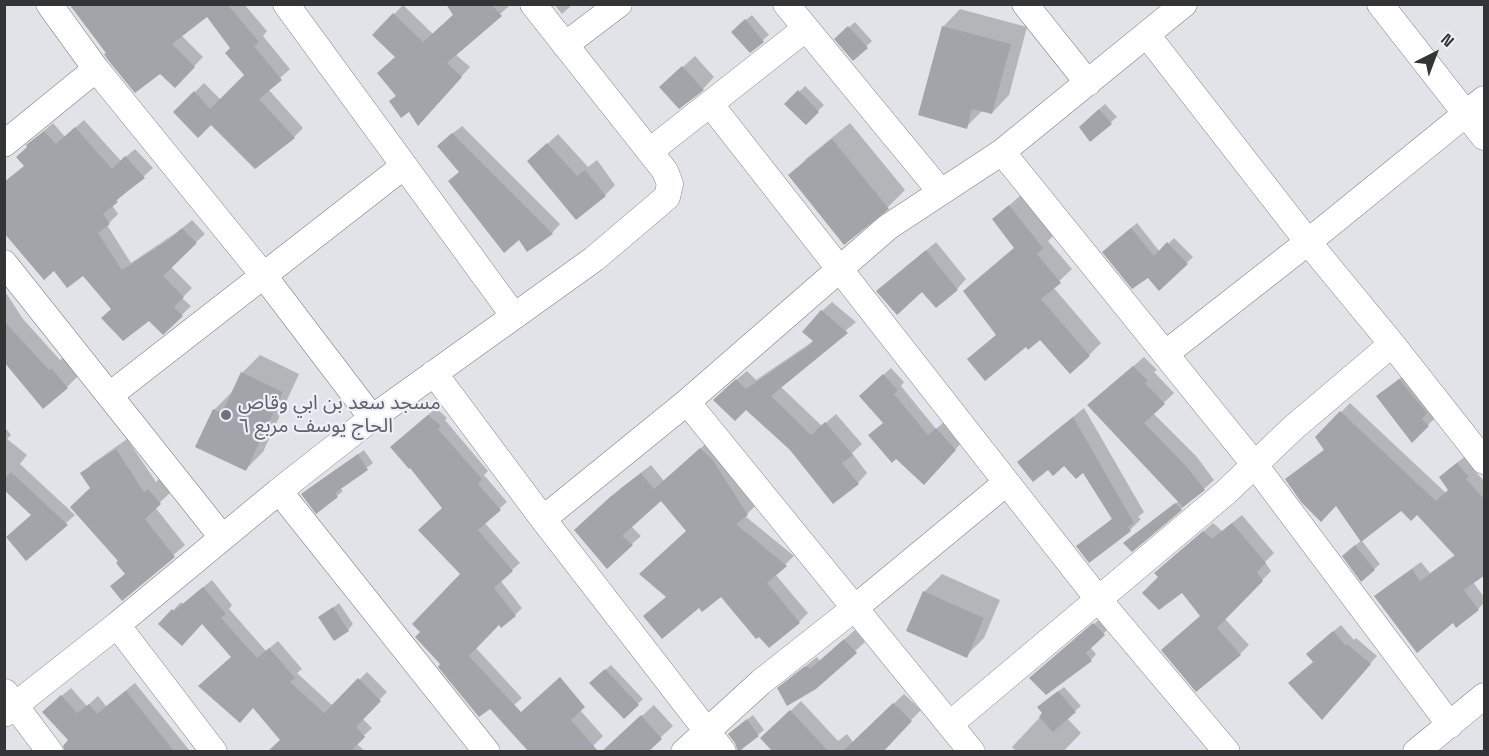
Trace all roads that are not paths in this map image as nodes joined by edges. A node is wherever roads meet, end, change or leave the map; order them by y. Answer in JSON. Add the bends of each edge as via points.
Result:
{"nodes":[{"id":1,"x":49,"y":4,"type":"edge"},
{"id":2,"x":286,"y":4,"type":"edge"},
{"id":3,"x":532,"y":4,"type":"edge"},
{"id":4,"x":619,"y":4,"type":"edge"},
{"id":5,"x":786,"y":4,"type":"edge"},
{"id":6,"x":1025,"y":4,"type":"edge"},
{"id":7,"x":1184,"y":4,"type":"edge"},
{"id":8,"x":1380,"y":4,"type":"edge"},
{"id":9,"x":805,"y":29,"type":"junction"},
{"id":10,"x":1147,"y":35,"type":"junction"},
{"id":11,"x":565,"y":45,"type":"junction"},
{"id":12,"x":96,"y":69,"type":"junction"},
{"id":13,"x":1088,"y":83,"type":"junction"},
{"id":14,"x":711,"y":105,"type":"junction"},
{"id":15,"x":1475,"y":106,"type":"edge"},
{"id":16,"x":1485,"y":137,"type":"edge"},
{"id":17,"x":4,"y":144,"type":"edge"},
{"id":18,"x":650,"y":151,"type":"junction"},
{"id":19,"x":1002,"y":152,"type":"junction"},
{"id":20,"x":404,"y":166,"type":"junction"},
{"id":21,"x":940,"y":191,"type":"junction"},
{"id":22,"x":1308,"y":242,"type":"junction"},
{"id":23,"x":4,"y":263,"type":"edge"},
{"id":24,"x":839,"y":270,"type":"junction"},
{"id":25,"x":264,"y":276,"type":"junction"},
{"id":26,"x":514,"y":316,"type":"junction"},
{"id":27,"x":1392,"y":344,"type":"junction"},
{"id":28,"x":1165,"y":354,"type":"junction"},
{"id":29,"x":434,"y":373,"type":"junction"},
{"id":30,"x":110,"y":394,"type":"junction"},
{"id":31,"x":687,"y":402,"type":"junction"},
{"id":32,"x":372,"y":418,"type":"junction"},
{"id":33,"x":1485,"y":461,"type":"edge"},
{"id":34,"x":1255,"y":465,"type":"junction"},
{"id":35,"x":1006,"y":483,"type":"junction"},
{"id":36,"x":279,"y":491,"type":"junction"},
{"id":37,"x":543,"y":519,"type":"junction"},
{"id":38,"x":222,"y":537,"type":"junction"},
{"id":39,"x":1098,"y":599,"type":"junction"},
{"id":40,"x":856,"y":607,"type":"junction"},
{"id":41,"x":117,"y":625,"type":"junction"},
{"id":42,"x":1485,"y":696,"type":"edge"},
{"id":43,"x":8,"y":704,"type":"edge"},
{"id":44,"x":950,"y":724,"type":"junction"},
{"id":45,"x":1450,"y":724,"type":"junction"},
{"id":46,"x":707,"y":730,"type":"junction"},
{"id":47,"x":50,"y":752,"type":"edge"},
{"id":48,"x":214,"y":752,"type":"edge"},
{"id":49,"x":487,"y":752,"type":"edge"},
{"id":50,"x":684,"y":752,"type":"edge"},
{"id":51,"x":723,"y":752,"type":"edge"},
{"id":52,"x":972,"y":752,"type":"edge"},
{"id":53,"x":1227,"y":752,"type":"edge"},
{"id":54,"x":1416,"y":752,"type":"edge"}],
"edges":[{"from":1,"to":12,"type":"street"},
{"from":2,"to":20,"type":"street"},
{"from":3,"to":11,"type":"street"},
{"from":4,"to":11,"type":"street"},
{"from":5,"to":9,"type":"street"},
{"from":6,"to":13,"type":"street"},
{"from":7,"to":10,"type":"street"},
{"from":8,"to":15,"type":"street"},
{"from":9,"to":14,"type":"street"},
{"from":9,"to":21,"type":"street"},
{"from":10,"to":13,"type":"street"},
{"from":10,"to":22,"type":"street"},
{"from":11,"to":18,"type":"street"},
{"from":12,"to":17,"type":"street"},
{"from":12,"to":25,"type":"street"},
{"from":13,"to":19,"type":"street"},
{"from":14,"to":18,"type":"street"},
{"from":14,"to":24,"type":"street"},
{"from":15,"to":16,"type":"street"},
{"from":15,"to":22,"type":"street"},
{"from":18,"to":26,"type":"street","via":[[670,184],[667,197],[594,259]]},
{"from":19,"to":21,"type":"street"},
{"from":19,"to":28,"type":"street"},
{"from":20,"to":25,"type":"street"},
{"from":20,"to":26,"type":"street"},
{"from":21,"to":24,"type":"street","via":[[888,227]]},
{"from":22,"to":27,"type":"street"},
{"from":22,"to":28,"type":"street"},
{"from":23,"to":30,"type":"street"},
{"from":24,"to":31,"type":"street"},
{"from":24,"to":35,"type":"street"},
{"from":25,"to":30,"type":"street"},
{"from":25,"to":32,"type":"street"},
{"from":26,"to":29,"type":"street"},
{"from":27,"to":33,"type":"street"},
{"from":27,"to":34,"type":"street"},
{"from":28,"to":34,"type":"street"},
{"from":29,"to":32,"type":"street"},
{"from":29,"to":37,"type":"street"},
{"from":30,"to":38,"type":"street"},
{"from":31,"to":37,"type":"street"},
{"from":31,"to":40,"type":"street"},
{"from":32,"to":36,"type":"street"},
{"from":34,"to":39,"type":"street"},
{"from":34,"to":45,"type":"street"},
{"from":35,"to":39,"type":"street"},
{"from":35,"to":40,"type":"street"},
{"from":36,"to":38,"type":"street"},
{"from":36,"to":49,"type":"street"},
{"from":37,"to":46,"type":"street"},
{"from":38,"to":41,"type":"street"},
{"from":39,"to":44,"type":"street"},
{"from":39,"to":53,"type":"street"},
{"from":40,"to":44,"type":"street"},
{"from":40,"to":46,"type":"street"},
{"from":41,"to":43,"type":"street"},
{"from":41,"to":48,"type":"street"},
{"from":42,"to":45,"type":"street"},
{"from":43,"to":47,"type":"street"},
{"from":44,"to":52,"type":"street"},
{"from":45,"to":54,"type":"street"},
{"from":46,"to":50,"type":"street"},
{"from":46,"to":51,"type":"street"}]}
